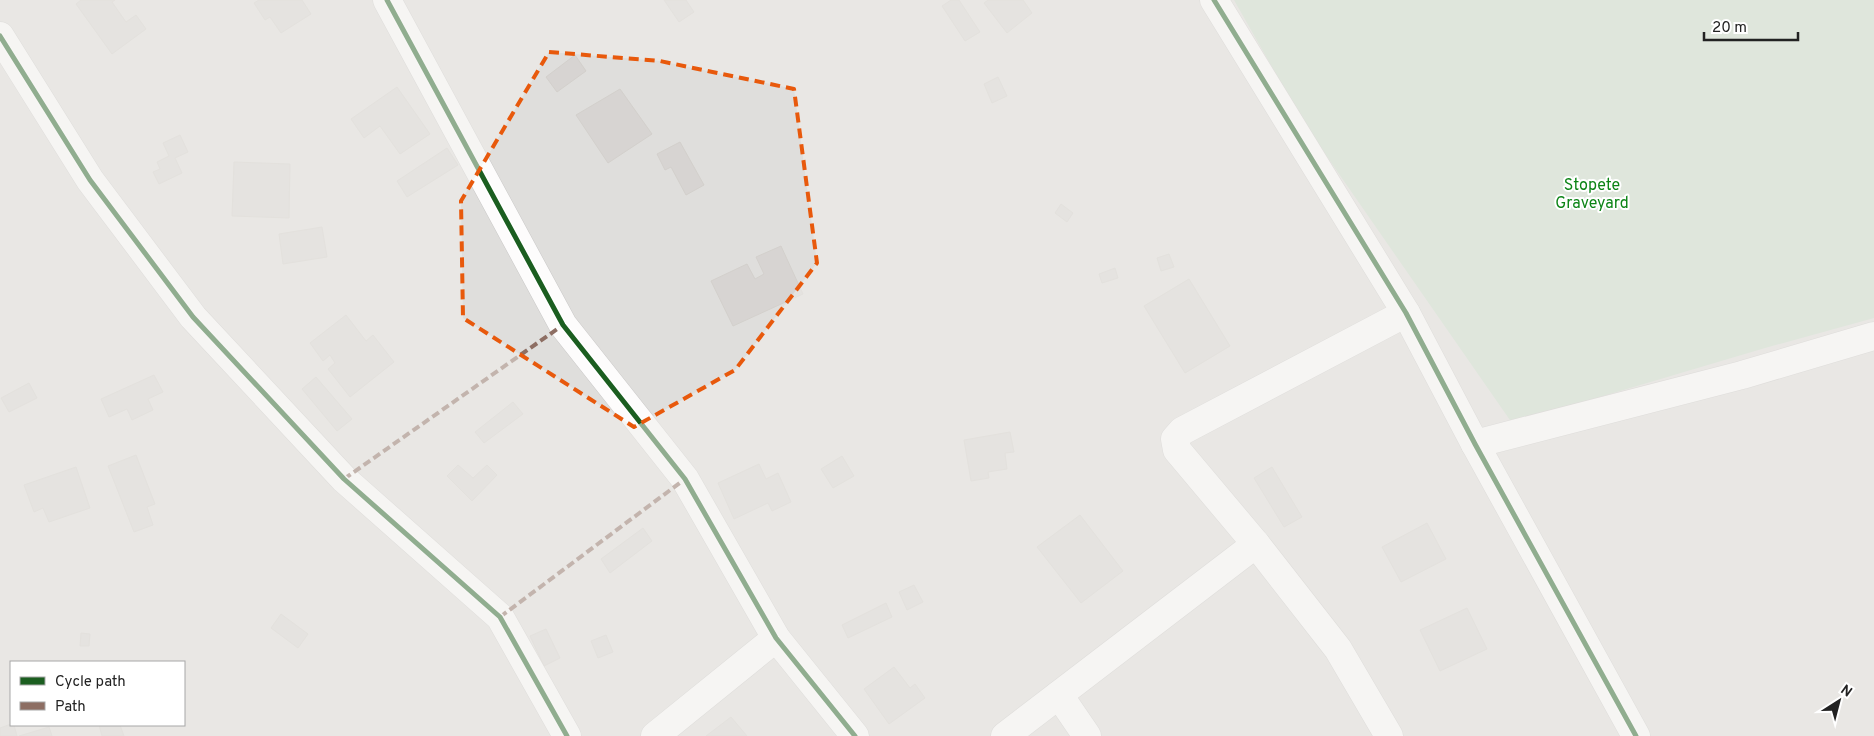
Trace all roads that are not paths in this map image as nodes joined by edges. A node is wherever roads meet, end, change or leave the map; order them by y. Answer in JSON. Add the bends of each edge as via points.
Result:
{"nodes":[{"id":1,"x":387,"y":0,"type":"edge"},
{"id":2,"x":1214,"y":0,"type":"edge"},
{"id":3,"x":0,"y":36,"type":"edge"},
{"id":4,"x":1406,"y":313,"type":"junction"},
{"id":5,"x":1874,"y":336,"type":"edge"},
{"id":6,"x":1475,"y":444,"type":"junction"},
{"id":7,"x":1256,"y":544,"type":"junction"},
{"id":8,"x":776,"y":638,"type":"junction"},
{"id":9,"x":1059,"y":695,"type":"junction"},
{"id":10,"x":567,"y":736,"type":"edge"},
{"id":11,"x":656,"y":736,"type":"edge"},
{"id":12,"x":855,"y":736,"type":"edge"},
{"id":13,"x":1005,"y":736,"type":"edge"},
{"id":14,"x":1087,"y":736,"type":"edge"},
{"id":15,"x":1389,"y":736,"type":"edge"},
{"id":16,"x":1636,"y":736,"type":"edge"}],
"edges":[{"from":1,"to":8,"type":"street","via":[[563,325],[685,479]]},
{"from":2,"to":4,"type":"street"},
{"from":3,"to":10,"type":"street","via":[[90,180],[193,316],[344,479],[500,617]]},
{"from":4,"to":6,"type":"street"},
{"from":4,"to":7,"type":"street","via":[[1182,431],[1174,440],[1177,450]]},
{"from":5,"to":6,"type":"street","via":[[1742,376]]},
{"from":6,"to":16,"type":"street"},
{"from":7,"to":9,"type":"street"},
{"from":7,"to":15,"type":"street","via":[[1338,648]]},
{"from":8,"to":11,"type":"street"},
{"from":8,"to":12,"type":"street"},
{"from":9,"to":13,"type":"street"},
{"from":9,"to":14,"type":"street"}]}
